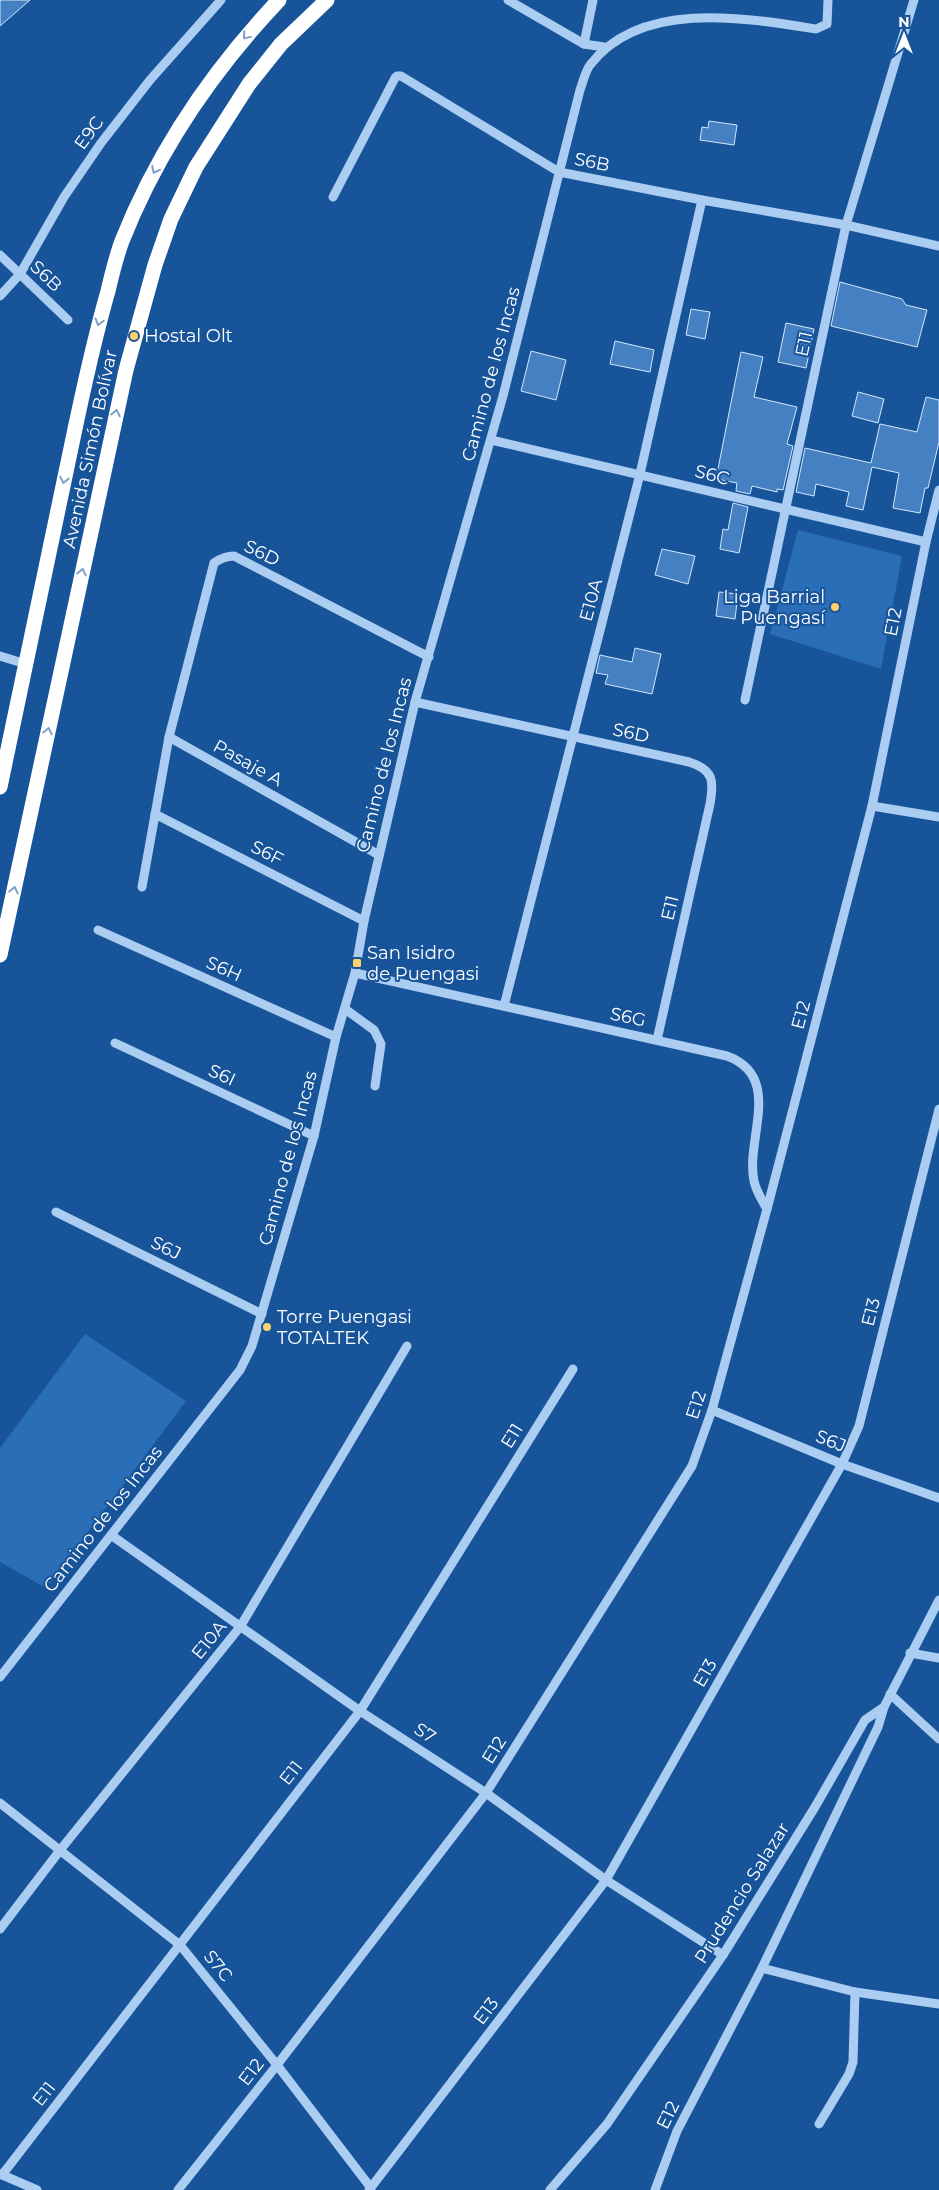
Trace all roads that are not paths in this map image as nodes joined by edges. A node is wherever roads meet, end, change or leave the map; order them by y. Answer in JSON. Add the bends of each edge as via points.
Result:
{"nodes":[{"id":1,"x":221,"y":0,"type":"edge"},
{"id":2,"x":279,"y":0,"type":"edge"},
{"id":3,"x":327,"y":0,"type":"edge"},
{"id":4,"x":508,"y":0,"type":"edge"},
{"id":5,"x":593,"y":0,"type":"edge"},
{"id":6,"x":828,"y":0,"type":"edge"},
{"id":7,"x":914,"y":0,"type":"edge"},
{"id":8,"x":584,"y":44,"type":"junction"},
{"id":9,"x":604,"y":47,"type":"junction"},
{"id":10,"x":559,"y":172,"type":"junction"},
{"id":11,"x":333,"y":198,"type":"dead end"},
{"id":12,"x":702,"y":200,"type":"junction"},
{"id":13,"x":846,"y":225,"type":"junction"},
{"id":14,"x":939,"y":246,"type":"edge"},
{"id":15,"x":0,"y":255,"type":"edge"},
{"id":16,"x":20,"y":274,"type":"junction"},
{"id":17,"x":0,"y":296,"type":"edge"},
{"id":18,"x":68,"y":320,"type":"dead end"},
{"id":19,"x":491,"y":440,"type":"junction"},
{"id":20,"x":640,"y":474,"type":"junction"},
{"id":21,"x":939,"y":490,"type":"edge"},
{"id":22,"x":784,"y":510,"type":"junction"},
{"id":23,"x":926,"y":542,"type":"junction"},
{"id":24,"x":0,"y":656,"type":"edge"},
{"id":25,"x":429,"y":657,"type":"junction"},
{"id":26,"x":26,"y":664,"type":"junction"},
{"id":27,"x":745,"y":700,"type":"dead end"},
{"id":28,"x":415,"y":702,"type":"junction"},
{"id":29,"x":169,"y":737,"type":"junction"},
{"id":30,"x":572,"y":737,"type":"junction"},
{"id":31,"x":712,"y":783,"type":"joint"},
{"id":32,"x":0,"y":787,"type":"edge"},
{"id":33,"x":872,"y":806,"type":"junction"},
{"id":34,"x":155,"y":814,"type":"junction"},
{"id":35,"x":939,"y":817,"type":"edge"},
{"id":36,"x":379,"y":855,"type":"junction"},
{"id":37,"x":142,"y":887,"type":"dead end"},
{"id":38,"x":364,"y":921,"type":"junction"},
{"id":39,"x":98,"y":930,"type":"dead end"},
{"id":40,"x":0,"y":955,"type":"edge"},
{"id":41,"x":355,"y":973,"type":"junction"},
{"id":42,"x":504,"y":1006,"type":"junction"},
{"id":43,"x":345,"y":1008,"type":"junction"},
{"id":44,"x":336,"y":1037,"type":"junction"},
{"id":45,"x":657,"y":1040,"type":"junction"},
{"id":46,"x":115,"y":1043,"type":"dead end"},
{"id":47,"x":376,"y":1086,"type":"dead end"},
{"id":48,"x":939,"y":1109,"type":"edge"},
{"id":49,"x":314,"y":1136,"type":"junction"},
{"id":50,"x":767,"y":1208,"type":"junction"},
{"id":51,"x":56,"y":1212,"type":"dead end"},
{"id":52,"x":262,"y":1314,"type":"junction"},
{"id":53,"x":407,"y":1346,"type":"dead end"},
{"id":54,"x":574,"y":1369,"type":"dead end"},
{"id":55,"x":712,"y":1410,"type":"junction"},
{"id":56,"x":842,"y":1464,"type":"junction"},
{"id":57,"x":939,"y":1498,"type":"edge"},
{"id":58,"x":111,"y":1535,"type":"junction"},
{"id":59,"x":939,"y":1600,"type":"edge"},
{"id":60,"x":240,"y":1627,"type":"junction"},
{"id":61,"x":910,"y":1653,"type":"junction"},
{"id":62,"x":939,"y":1658,"type":"edge"},
{"id":63,"x":0,"y":1677,"type":"edge"},
{"id":64,"x":890,"y":1694,"type":"junction"},
{"id":65,"x":884,"y":1707,"type":"junction"},
{"id":66,"x":360,"y":1711,"type":"junction"},
{"id":67,"x":939,"y":1739,"type":"edge"},
{"id":68,"x":486,"y":1793,"type":"junction"},
{"id":69,"x":0,"y":1802,"type":"edge"},
{"id":70,"x":61,"y":1850,"type":"junction"},
{"id":71,"x":606,"y":1880,"type":"junction"},
{"id":72,"x":0,"y":1929,"type":"edge"},
{"id":73,"x":180,"y":1945,"type":"junction"},
{"id":74,"x":722,"y":1956,"type":"junction"},
{"id":75,"x":762,"y":1968,"type":"junction"},
{"id":76,"x":855,"y":1992,"type":"junction"},
{"id":77,"x":939,"y":2004,"type":"edge"},
{"id":78,"x":277,"y":2065,"type":"junction"},
{"id":79,"x":819,"y":2124,"type":"dead end"},
{"id":80,"x":1,"y":2174,"type":"edge"},
{"id":81,"x":370,"y":2189,"type":"edge"},
{"id":82,"x":37,"y":2190,"type":"edge"},
{"id":83,"x":178,"y":2190,"type":"edge"},
{"id":84,"x":550,"y":2190,"type":"edge"},
{"id":85,"x":655,"y":2190,"type":"edge"}],
"edges":[{"from":1,"to":16,"type":"street","name":"E9C","via":[[150,80],[101,143],[64,197]]},
{"from":2,"to":26,"type":"highway","name":"Avenida Simón Bolívar","one_way":true,"via":[[193,105],[158,165],[121,244],[94,339]]},
{"from":40,"to":3,"type":"highway","name":"Avenida Simón Bolívar","one_way":true,"via":[[126,370],[154,265],[196,167],[244,92],[281,44]]},
{"from":4,"to":8,"type":"street"},
{"from":5,"to":8,"type":"street"},
{"from":6,"to":9,"type":"street","name":"Camino de los Incas","via":[[829,19],[820,28],[701,12],[672,13],[642,19]]},
{"from":7,"to":13,"type":"street","name":"E11"},
{"from":8,"to":9,"type":"street"},
{"from":9,"to":10,"type":"street","name":"Camino de los Incas","via":[[590,65],[580,90]]},
{"from":10,"to":11,"type":"street","name":"S6B","via":[[397,76]]},
{"from":10,"to":12,"type":"street","name":"S6B"},
{"from":10,"to":19,"type":"street","name":"Camino de los Incas"},
{"from":12,"to":13,"type":"street","name":"S6B"},
{"from":12,"to":20,"type":"street","name":"E10A"},
{"from":13,"to":14,"type":"street","name":"S6B"},
{"from":13,"to":22,"type":"street","name":"E11"},
{"from":15,"to":16,"type":"street","name":"S6B"},
{"from":16,"to":17,"type":"street","name":"E9C"},
{"from":16,"to":18,"type":"street","name":"S6B"},
{"from":19,"to":20,"type":"street","name":"S6C"},
{"from":19,"to":25,"type":"street","name":"Camino de los Incas"},
{"from":20,"to":22,"type":"street","name":"S6C"},
{"from":20,"to":30,"type":"street","name":"E10A"},
{"from":21,"to":23,"type":"street","name":"E12"},
{"from":22,"to":23,"type":"street","name":"S6C"},
{"from":22,"to":27,"type":"street","name":"E11"},
{"from":23,"to":33,"type":"street","name":"E12"},
{"from":24,"to":26,"type":"street"},
{"from":25,"to":28,"type":"street","name":"Camino de los Incas"},
{"from":25,"to":29,"type":"street","name":"S6D","via":[[234,556],[226,556],[214,563]]},
{"from":26,"to":32,"type":"highway","name":"Avenida Simón Bolívar"},
{"from":28,"to":30,"type":"street","name":"S6D"},
{"from":28,"to":36,"type":"street","name":"Camino de los Incas"},
{"from":29,"to":34,"type":"street"},
{"from":29,"to":36,"type":"street","name":"Pasaje A"},
{"from":30,"to":31,"type":"street","name":"S6D","via":[[699,765]]},
{"from":30,"to":42,"type":"street","name":"E10A"},
{"from":31,"to":45,"type":"street","name":"E11"},
{"from":33,"to":35,"type":"street"},
{"from":33,"to":50,"type":"street","name":"E12"},
{"from":34,"to":37,"type":"street"},
{"from":34,"to":38,"type":"street","name":"S6F"},
{"from":36,"to":38,"type":"street","name":"Camino de los Incas"},
{"from":38,"to":41,"type":"street","name":"Camino de los Incas"},
{"from":39,"to":44,"type":"street","name":"S6H"},
{"from":41,"to":42,"type":"street","name":"S6G"},
{"from":41,"to":43,"type":"street","name":"Camino de los Incas"},
{"from":42,"to":45,"type":"street","name":"S6G"},
{"from":43,"to":44,"type":"street","name":"Camino de los Incas"},
{"from":43,"to":47,"type":"street","via":[[374,1030],[381,1044]]},
{"from":44,"to":49,"type":"street","name":"Camino de los Incas"},
{"from":45,"to":50,"type":"street","name":"S6G","via":[[739,1060],[751,1072],[759,1096],[753,1175],[757,1191]]},
{"from":46,"to":49,"type":"street","name":"S6I"},
{"from":48,"to":56,"type":"street","name":"E13","via":[[859,1426]]},
{"from":49,"to":52,"type":"street","name":"Camino de los Incas"},
{"from":50,"to":55,"type":"street","name":"E12"},
{"from":51,"to":52,"type":"street","name":"S6J"},
{"from":52,"to":58,"type":"street","name":"Camino de los Incas","via":[[240,1370]]},
{"from":53,"to":60,"type":"street","name":"E10A"},
{"from":54,"to":66,"type":"street","name":"E11"},
{"from":55,"to":56,"type":"street","name":"S6J"},
{"from":55,"to":68,"type":"street","name":"E12","via":[[692,1466]]},
{"from":56,"to":57,"type":"street","name":"S6J"},
{"from":56,"to":71,"type":"street","name":"E13"},
{"from":58,"to":60,"type":"street","name":"S7"},
{"from":58,"to":63,"type":"street","name":"Camino de los Incas"},
{"from":59,"to":61,"type":"street","name":"Prudencio Salazar"},
{"from":60,"to":66,"type":"street","name":"S7"},
{"from":60,"to":70,"type":"street","name":"E10A"},
{"from":61,"to":62,"type":"street"},
{"from":61,"to":64,"type":"street","name":"Prudencio Salazar"},
{"from":64,"to":65,"type":"street","name":"Prudencio Salazar"},
{"from":64,"to":67,"type":"street"},
{"from":65,"to":74,"type":"street","name":"Prudencio Salazar","via":[[866,1720],[816,1807]]},
{"from":65,"to":75,"type":"street","name":"E12","via":[[878,1727]]},
{"from":66,"to":68,"type":"street","name":"S7"},
{"from":66,"to":73,"type":"street","name":"E11"},
{"from":68,"to":71,"type":"street","name":"S7"},
{"from":68,"to":78,"type":"street","name":"E12"},
{"from":69,"to":70,"type":"street","name":"S7C"},
{"from":70,"to":72,"type":"street","name":"E10A"},
{"from":70,"to":73,"type":"street","name":"S7C"},
{"from":71,"to":74,"type":"street","name":"S7"},
{"from":71,"to":81,"type":"street","name":"E13"},
{"from":73,"to":78,"type":"street","name":"S7C"},
{"from":73,"to":80,"type":"street","name":"E11"},
{"from":74,"to":84,"type":"street","name":"Prudencio Salazar","via":[[607,2124]]},
{"from":75,"to":76,"type":"street"},
{"from":75,"to":85,"type":"street","name":"E12","via":[[677,2131]]},
{"from":76,"to":77,"type":"street"},
{"from":76,"to":79,"type":"street","via":[[853,2062]]},
{"from":78,"to":81,"type":"street","name":"S7C"},
{"from":78,"to":83,"type":"street","name":"E12"},
{"from":80,"to":82,"type":"street"}]}
